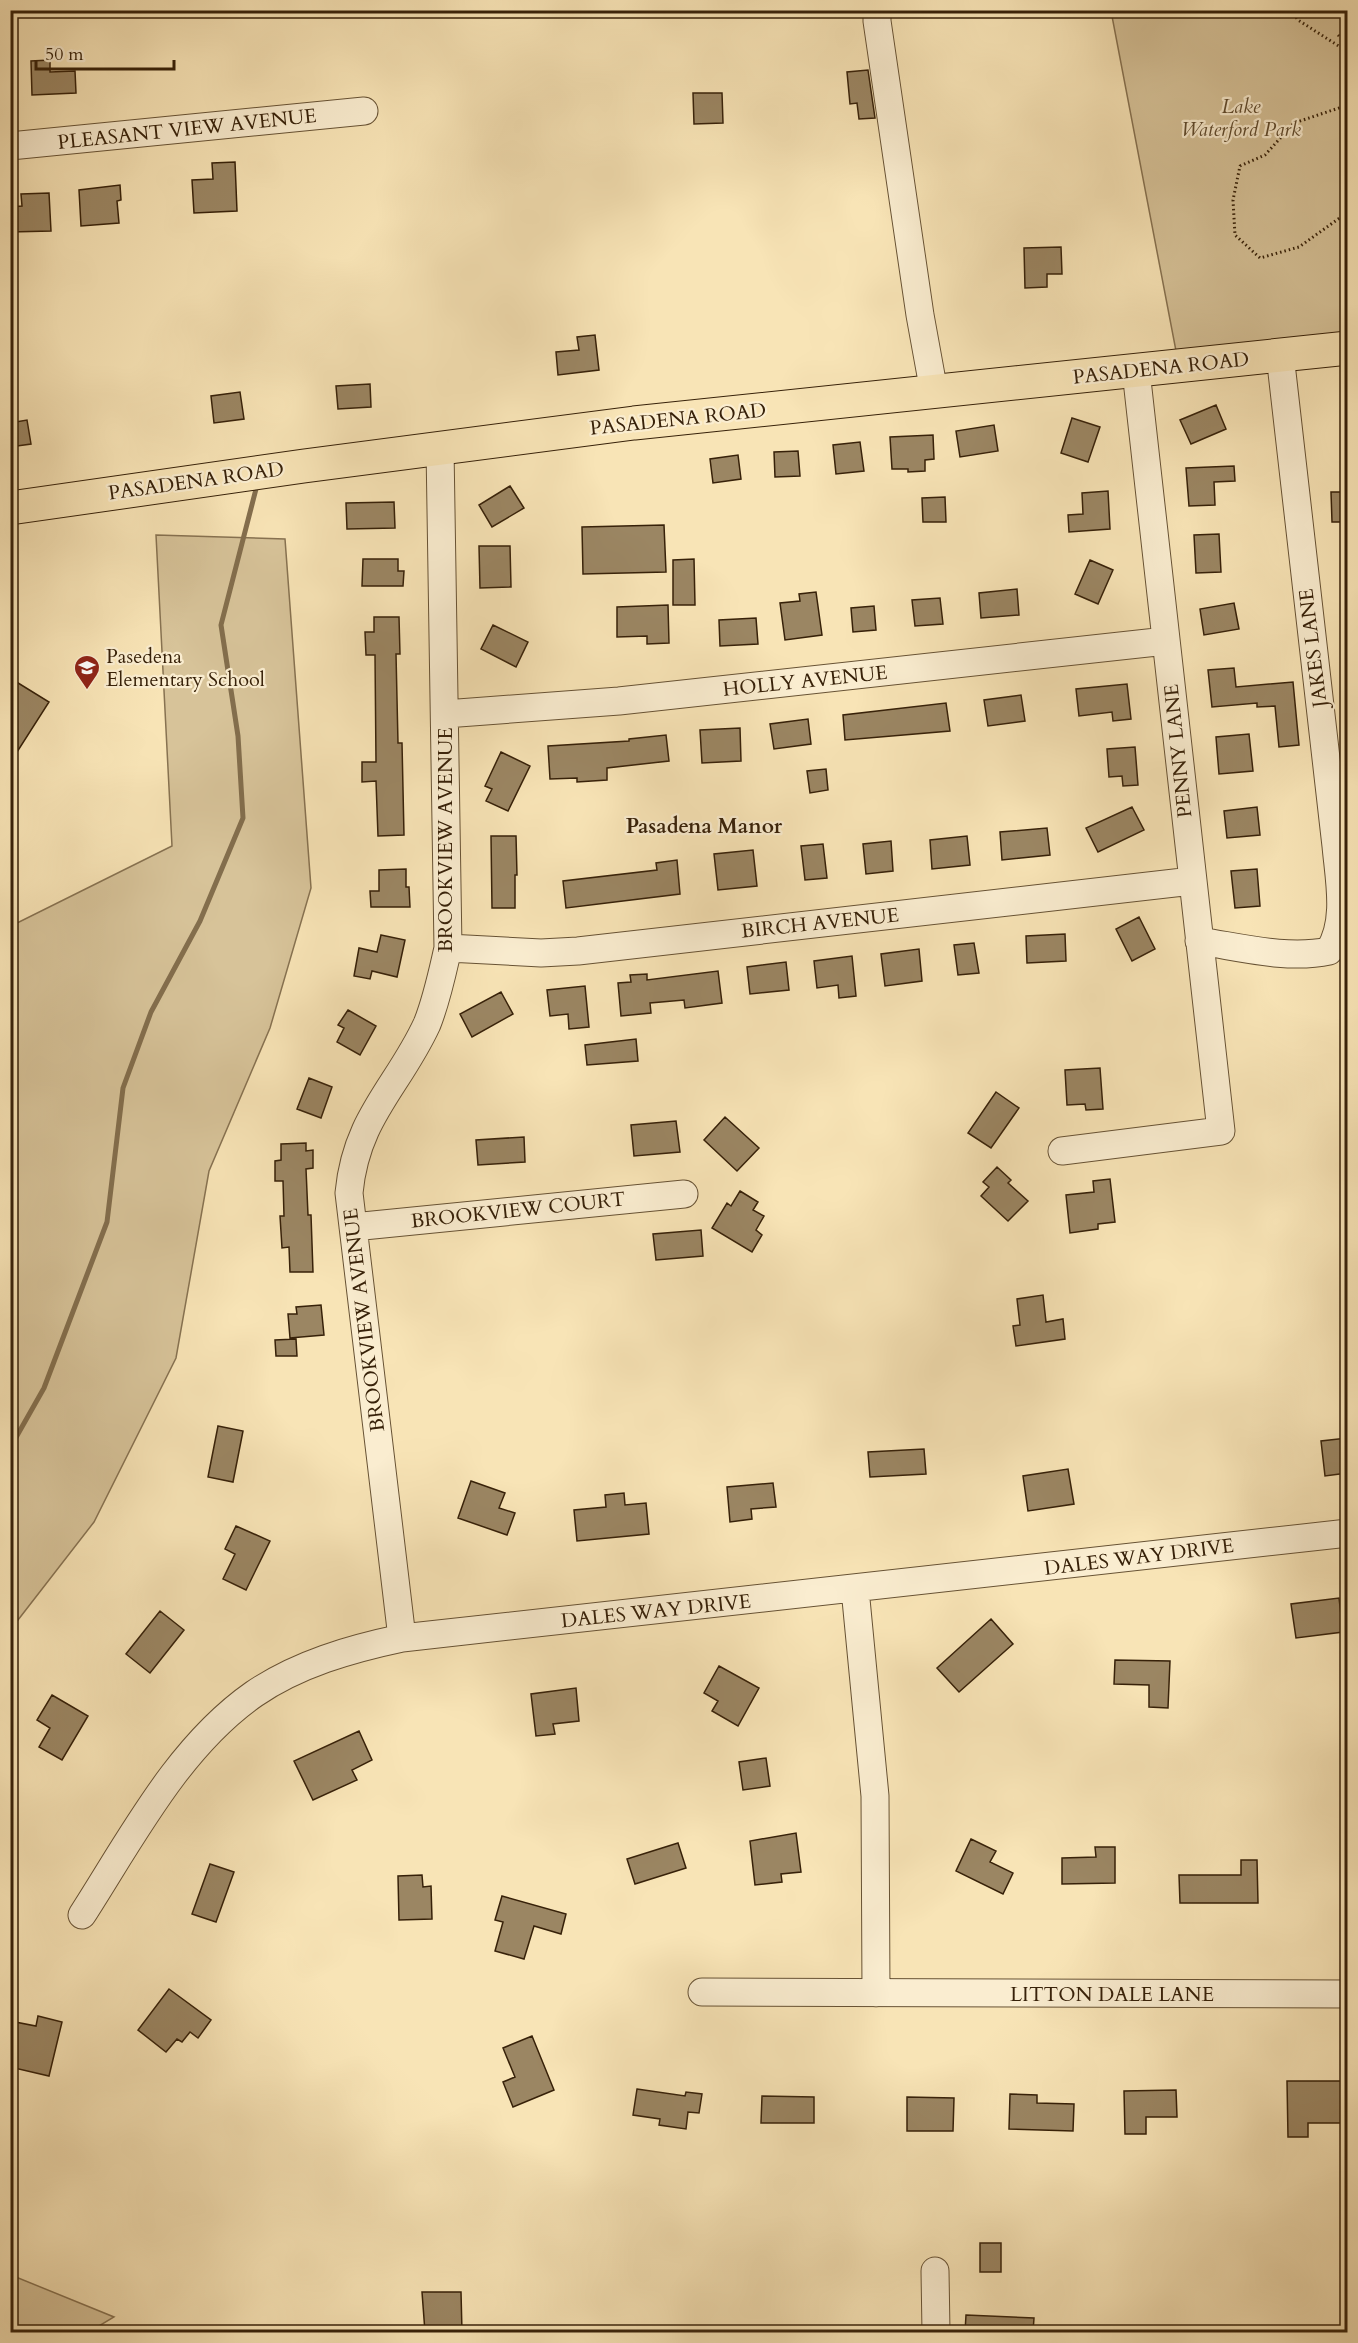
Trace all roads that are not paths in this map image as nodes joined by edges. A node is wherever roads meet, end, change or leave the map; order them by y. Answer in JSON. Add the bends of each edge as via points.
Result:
{"nodes":[{"id":1,"x":877,"y":10,"type":"edge"},
{"id":2,"x":364,"y":111,"type":"dead end"},
{"id":3,"x":10,"y":146,"type":"edge"},
{"id":4,"x":1347,"y":348,"type":"edge"},
{"id":5,"x":1280,"y":356,"type":"junction"},
{"id":6,"x":1136,"y":371,"type":"junction"},
{"id":7,"x":934,"y":392,"type":"junction"},
{"id":8,"x":440,"y":448,"type":"junction"},
{"id":9,"x":10,"y":508,"type":"edge"},
{"id":10,"x":1166,"y":641,"type":"junction"},
{"id":11,"x":445,"y":714,"type":"junction"},
{"id":12,"x":1192,"y":881,"type":"junction"},
{"id":13,"x":1199,"y":941,"type":"junction"},
{"id":14,"x":448,"y":948,"type":"junction"},
{"id":15,"x":1062,"y":1151,"type":"dead end"},
{"id":16,"x":684,"y":1194,"type":"dead end"},
{"id":17,"x":353,"y":1227,"type":"junction"},
{"id":18,"x":1347,"y":1533,"type":"edge"},
{"id":19,"x":855,"y":1589,"type":"junction"},
{"id":20,"x":402,"y":1638,"type":"junction"},
{"id":21,"x":81,"y":1915,"type":"dead end"},
{"id":22,"x":702,"y":1992,"type":"dead end"},
{"id":23,"x":876,"y":1993,"type":"junction"},
{"id":24,"x":1347,"y":1994,"type":"edge"},
{"id":25,"x":934,"y":2271,"type":"dead end"},
{"id":26,"x":936,"y":2332,"type":"edge"}],
"edges":[{"from":1,"to":7,"type":"street"},
{"from":2,"to":3,"type":"street","name":"PLEASANT VIEW AVENUE"},
{"from":4,"to":5,"type":"main road","name":"PASADENA ROAD"},
{"from":5,"to":6,"type":"main road","name":"PASADENA ROAD"},
{"from":5,"to":13,"type":"street","name":"JAKES LANE","via":[[1336,846],[1340,922],[1329,951],[1315,954]]},
{"from":6,"to":7,"type":"main road","name":"PASADENA ROAD"},
{"from":6,"to":10,"type":"street","name":"PENNY LANE"},
{"from":7,"to":8,"type":"main road","name":"PASADENA ROAD"},
{"from":8,"to":9,"type":"main road","name":"PASADENA ROAD"},
{"from":8,"to":11,"type":"street","name":"BROOKVIEW AVENUE"},
{"from":10,"to":11,"type":"street","name":"HOLLY AVENUE","via":[[630,700]]},
{"from":10,"to":12,"type":"street","name":"PENNY LANE"},
{"from":11,"to":14,"type":"street","name":"BROOKVIEW AVENUE"},
{"from":12,"to":13,"type":"street","name":"PENNY LANE"},
{"from":12,"to":14,"type":"street","name":"BIRCH AVENUE","via":[[578,951]]},
{"from":13,"to":15,"type":"street","name":"PENNY LANE","via":[[1221,1131]]},
{"from":14,"to":17,"type":"street","name":"BROOKVIEW AVENUE","via":[[437,998],[426,1025],[364,1129],[355,1153],[349,1193]]},
{"from":16,"to":17,"type":"street","name":"BROOKVIEW COURT"},
{"from":17,"to":20,"type":"street","name":"BROOKVIEW AVENUE"},
{"from":18,"to":19,"type":"street","name":"DALES WAY DRIVE"},
{"from":19,"to":20,"type":"street","name":"DALES WAY DRIVE"},
{"from":19,"to":23,"type":"street","via":[[874,1796]]},
{"from":20,"to":21,"type":"street","name":"DALES WAY DRIVE","via":[[352,1649],[282,1678],[228,1716],[178,1768]]},
{"from":22,"to":23,"type":"street","name":"LITTON DALE LANE"},
{"from":23,"to":24,"type":"street","name":"LITTON DALE LANE"},
{"from":25,"to":26,"type":"street"}]}
